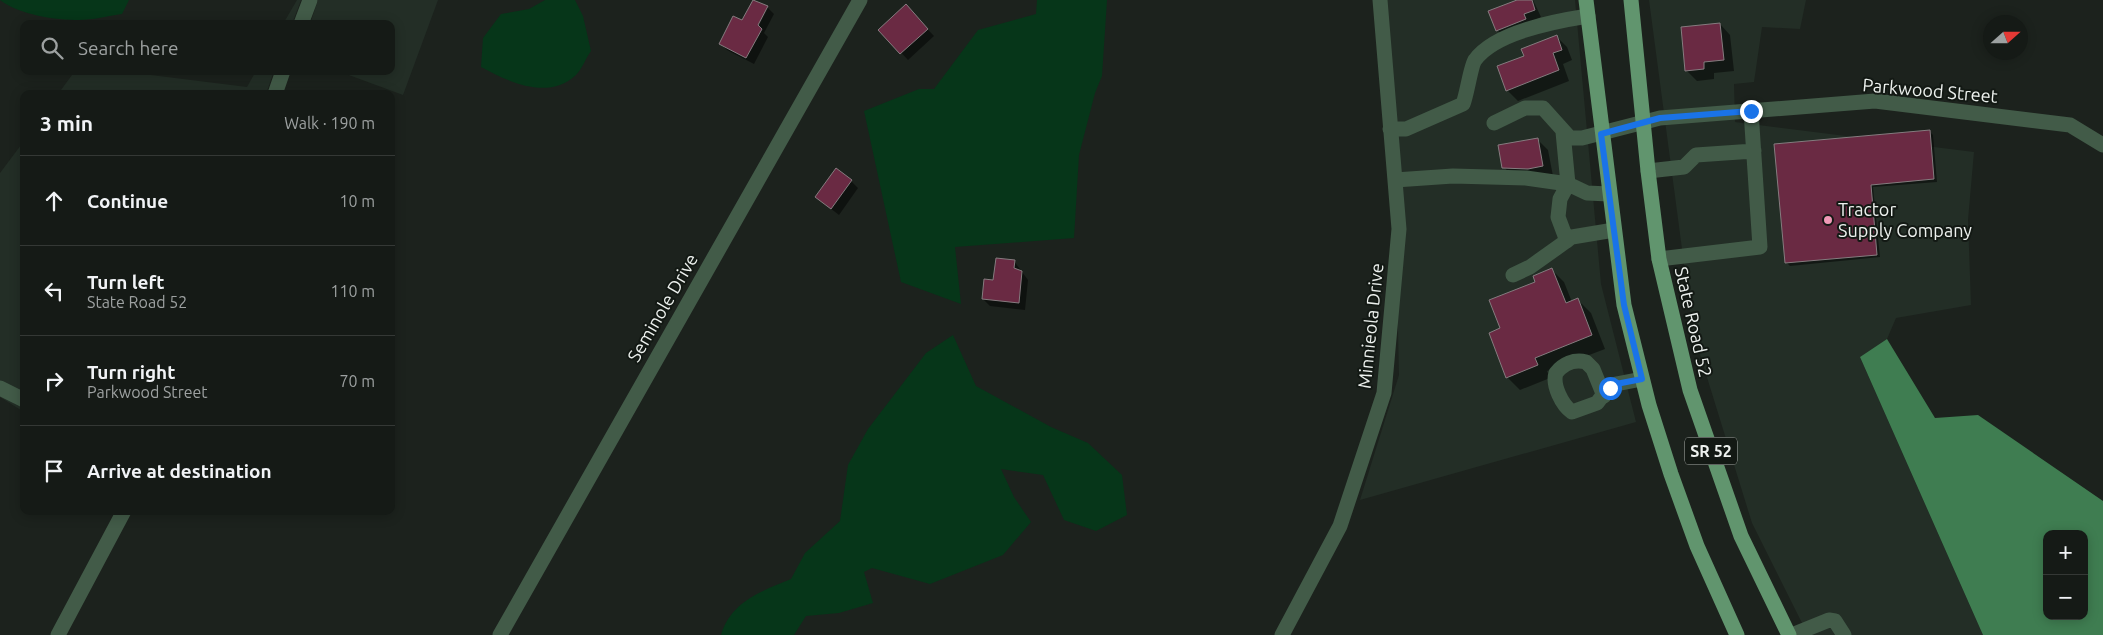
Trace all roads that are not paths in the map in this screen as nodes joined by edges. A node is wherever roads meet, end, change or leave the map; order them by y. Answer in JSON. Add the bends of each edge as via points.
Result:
{"nodes":[{"id":1,"x":310,"y":0,"type":"edge"},
{"id":2,"x":860,"y":0,"type":"edge"},
{"id":3,"x":1380,"y":0,"type":"edge"},
{"id":4,"x":1586,"y":0,"type":"edge"},
{"id":5,"x":1631,"y":0,"type":"edge"},
{"id":6,"x":1588,"y":16,"type":"junction"},
{"id":7,"x":302,"y":20,"type":"edge"},
{"id":8,"x":282,"y":75,"type":"edge"},
{"id":9,"x":276,"y":90,"type":"edge"},
{"id":10,"x":1751,"y":111,"type":"junction"},
{"id":11,"x":1644,"y":121,"type":"junction"},
{"id":12,"x":1494,"y":123,"type":"dead end"},
{"id":13,"x":1390,"y":129,"type":"junction"},
{"id":14,"x":1563,"y":132,"type":"junction"},
{"id":15,"x":1601,"y":134,"type":"junction"},
{"id":16,"x":2103,"y":145,"type":"edge"},
{"id":17,"x":1754,"y":151,"type":"junction"},
{"id":18,"x":1648,"y":171,"type":"junction"},
{"id":19,"x":1395,"y":180,"type":"junction"},
{"id":20,"x":1568,"y":184,"type":"junction"},
{"id":21,"x":1609,"y":194,"type":"junction"},
{"id":22,"x":1614,"y":230,"type":"junction"},
{"id":23,"x":1567,"y":241,"type":"junction"},
{"id":24,"x":1659,"y":259,"type":"junction"},
{"id":25,"x":1513,"y":275,"type":"dead end"},
{"id":26,"x":1642,"y":379,"type":"junction"},
{"id":27,"x":0,"y":388,"type":"edge"},
{"id":28,"x":1604,"y":396,"type":"dead end"},
{"id":29,"x":20,"y":398,"type":"edge"},
{"id":30,"x":122,"y":515,"type":"edge"},
{"id":31,"x":58,"y":635,"type":"edge"},
{"id":32,"x":500,"y":635,"type":"edge"},
{"id":33,"x":1282,"y":635,"type":"edge"},
{"id":34,"x":1737,"y":635,"type":"edge"},
{"id":35,"x":1790,"y":635,"type":"edge"},
{"id":36,"x":1844,"y":635,"type":"edge"}],
"edges":[{"from":1,"to":7,"type":"street"},
{"from":2,"to":32,"type":"street","name":"Seminole Drive"},
{"from":3,"to":13,"type":"street","name":"Minnieola Drive"},
{"from":4,"to":6,"type":"main road","number":"SR 52"},
{"from":5,"to":11,"type":"main road","name":"State Road 52","number":"SR 52"},
{"from":6,"to":13,"type":"street","via":[[1561,20],[1496,41],[1474,60],[1463,104],[1406,129]]},
{"from":6,"to":15,"type":"main road","number":"SR 52"},
{"from":8,"to":9,"type":"street"},
{"from":10,"to":11,"type":"street","name":"Parkwood Street"},
{"from":10,"to":16,"type":"street","name":"Parkwood Street","via":[[1875,101],[2070,125]]},
{"from":10,"to":17,"type":"street"},
{"from":11,"to":15,"type":"street","name":"Parkwood Street"},
{"from":11,"to":18,"type":"main road","name":"State Road 52","number":"SR 52"},
{"from":12,"to":14,"type":"street","via":[[1525,108],[1544,108]]},
{"from":13,"to":19,"type":"street","name":"Minnieola Drive"},
{"from":14,"to":15,"type":"street","name":"Parkwood Street","via":[[1570,138]]},
{"from":14,"to":20,"type":"street"},
{"from":15,"to":21,"type":"main road","number":"SR 52"},
{"from":17,"to":18,"type":"street","via":[[1696,156],[1684,167]]},
{"from":17,"to":24,"type":"street","via":[[1760,247]]},
{"from":18,"to":24,"type":"main road","name":"State Road 52","number":"SR 52"},
{"from":19,"to":20,"type":"street","via":[[1453,176],[1526,178]]},
{"from":19,"to":33,"type":"street","name":"Minnieola Drive","via":[[1399,229],[1384,393],[1340,526]]},
{"from":20,"to":21,"type":"street","via":[[1587,193]]},
{"from":20,"to":23,"type":"street","via":[[1560,199],[1558,217]]},
{"from":21,"to":22,"type":"main road","number":"SR 52"},
{"from":22,"to":23,"type":"street","via":[[1586,233]]},
{"from":22,"to":26,"type":"main road","number":"SR 52","via":[[1624,305]]},
{"from":23,"to":25,"type":"street"},
{"from":24,"to":35,"type":"main road","name":"State Road 52","number":"SR 52","via":[[1690,390],[1741,536]]},
{"from":26,"to":28,"type":"street","via":[[1616,384]]},
{"from":26,"to":34,"type":"main road","number":"SR 52","via":[[1671,474]]},
{"from":27,"to":29,"type":"street"},
{"from":30,"to":31,"type":"street"},
{"from":35,"to":36,"type":"street","via":[[1829,620],[1835,621]]}]}
